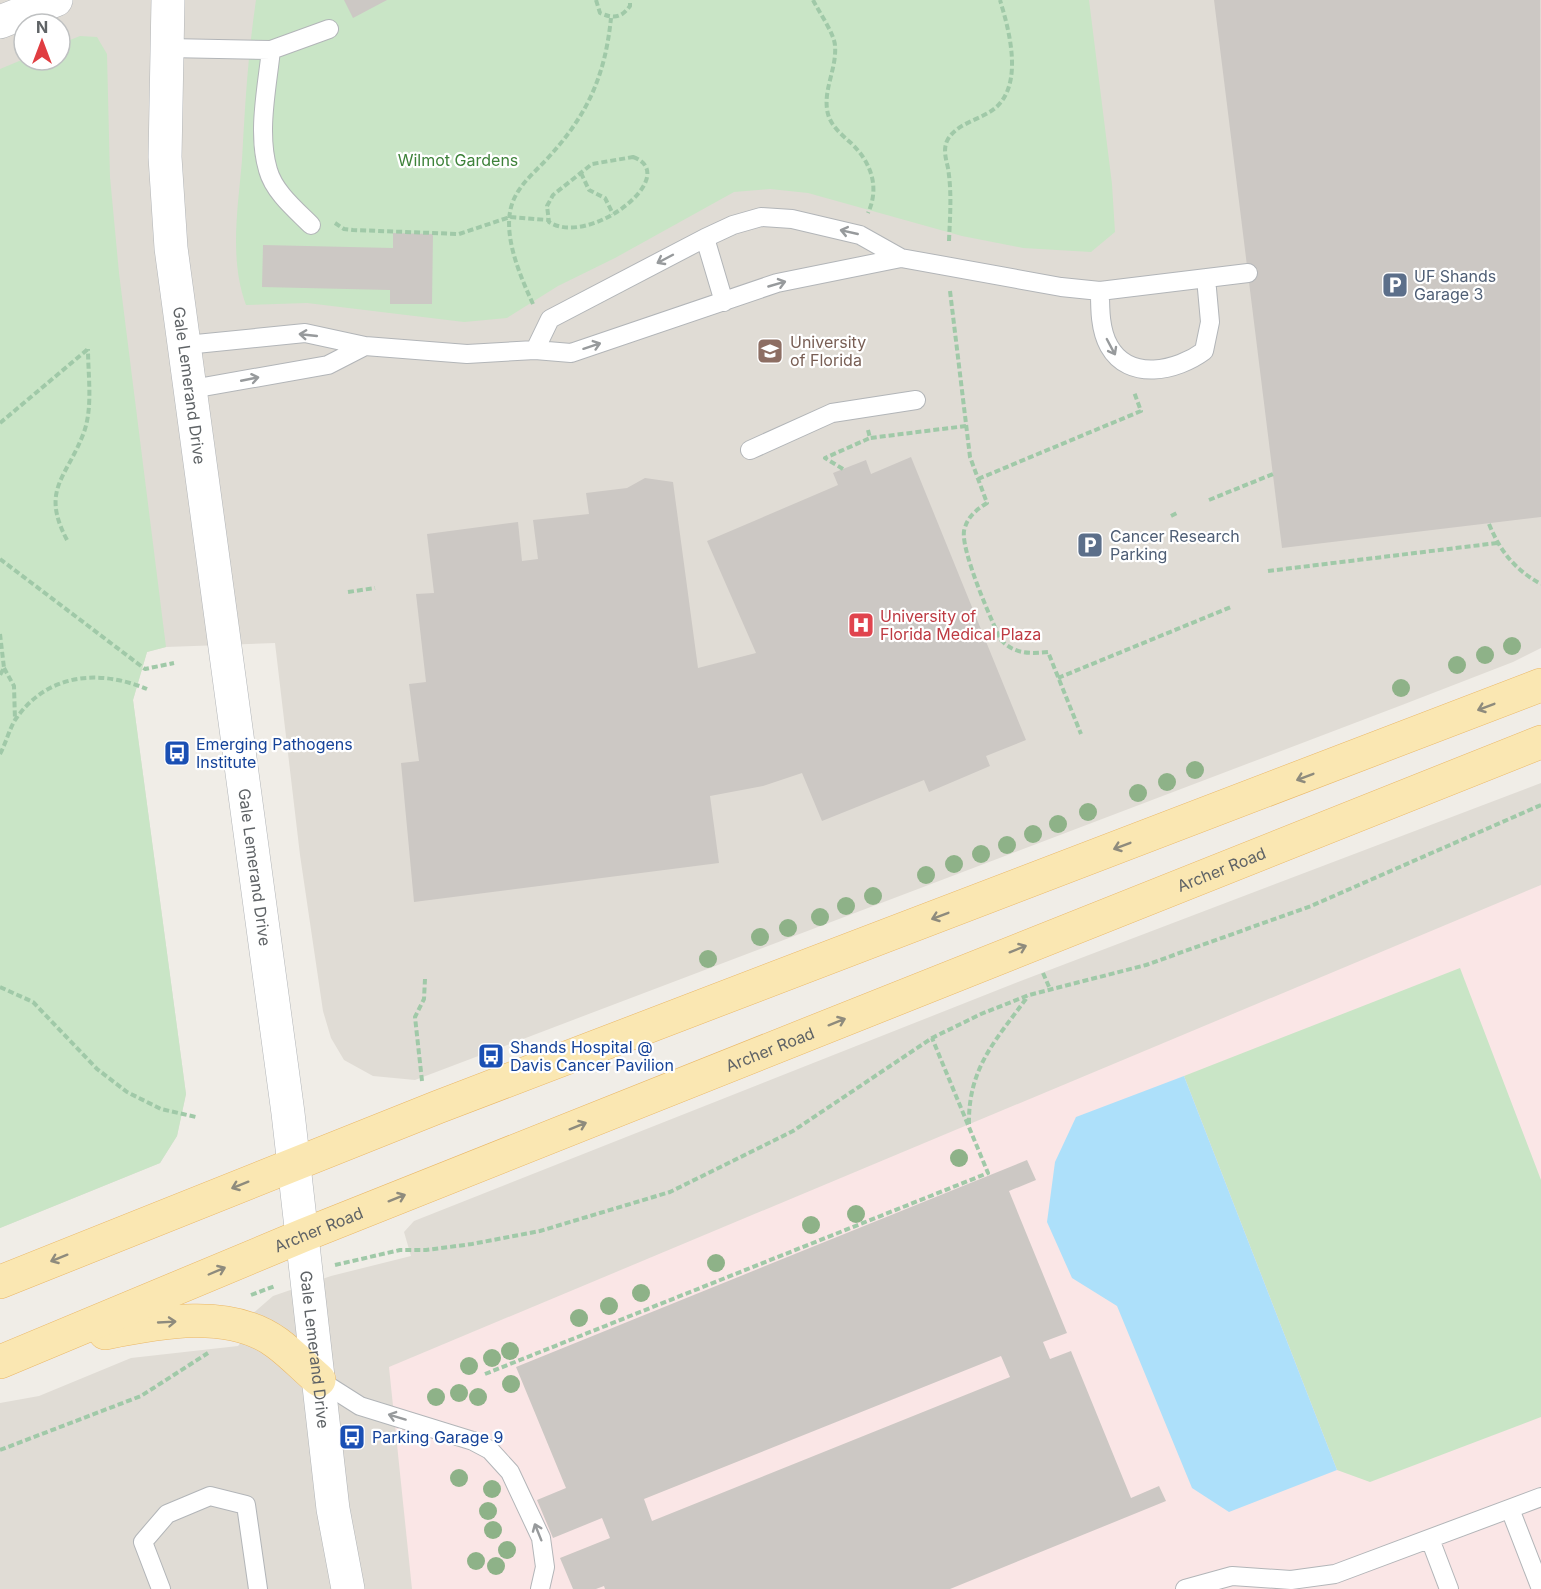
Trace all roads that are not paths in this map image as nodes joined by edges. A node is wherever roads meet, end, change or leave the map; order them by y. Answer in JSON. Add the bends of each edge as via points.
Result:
{"nodes":[{"id":1,"x":56,"y":0,"type":"edge"},
{"id":2,"x":168,"y":0,"type":"edge"},
{"id":3,"x":0,"y":22,"type":"edge"},
{"id":4,"x":329,"y":29,"type":"dead end"},
{"id":5,"x":168,"y":48,"type":"junction"},
{"id":6,"x":271,"y":50,"type":"junction"},
{"id":7,"x":311,"y":225,"type":"dead end"},
{"id":8,"x":705,"y":238,"type":"junction"},
{"id":9,"x":902,"y":258,"type":"junction"},
{"id":10,"x":1248,"y":273,"type":"dead end"},
{"id":11,"x":1206,"y":278,"type":"junction"},
{"id":12,"x":1100,"y":291,"type":"junction"},
{"id":13,"x":724,"y":302,"type":"junction"},
{"id":14,"x":186,"y":345,"type":"junction"},
{"id":15,"x":365,"y":346,"type":"junction"},
{"id":16,"x":535,"y":350,"type":"junction"},
{"id":17,"x":192,"y":389,"type":"junction"},
{"id":18,"x":915,"y":400,"type":"dead end"},
{"id":19,"x":750,"y":450,"type":"dead end"},
{"id":20,"x":1541,"y":685,"type":"edge"},
{"id":21,"x":1541,"y":741,"type":"edge"},
{"id":22,"x":294,"y":1163,"type":"junction"},
{"id":23,"x":304,"y":1235,"type":"junction"},
{"id":24,"x":0,"y":1282,"type":"edge"},
{"id":25,"x":14,"y":1356,"type":"edge"},
{"id":26,"x":319,"y":1380,"type":"junction"},
{"id":27,"x":1541,"y":1497,"type":"edge"},
{"id":28,"x":1510,"y":1509,"type":"junction"},
{"id":29,"x":1430,"y":1539,"type":"junction"},
{"id":30,"x":160,"y":1589,"type":"edge"},
{"id":31,"x":258,"y":1589,"type":"edge"},
{"id":32,"x":348,"y":1589,"type":"edge"},
{"id":33,"x":540,"y":1589,"type":"edge"},
{"id":34,"x":1185,"y":1589,"type":"edge"},
{"id":35,"x":1449,"y":1589,"type":"edge"},
{"id":36,"x":1541,"y":1589,"type":"edge"}],
"edges":[{"from":1,"to":3,"type":"street"},
{"from":2,"to":5,"type":"street","name":"Gale Lemerand Drive"},
{"from":4,"to":6,"type":"lane"},
{"from":5,"to":6,"type":"lane"},
{"from":5,"to":14,"type":"street","name":"Gale Lemerand Drive","via":[[165,157],[171,248]]},
{"from":6,"to":7,"type":"lane","via":[[264,124],[268,172],[286,200]]},
{"from":9,"to":8,"type":"lane","one_way":true,"via":[[860,235],[792,219],[761,217]]},
{"from":8,"to":13,"type":"lane"},
{"from":8,"to":16,"type":"lane","one_way":true,"via":[[550,320]]},
{"from":9,"to":12,"type":"lane"},
{"from":13,"to":9,"type":"lane","one_way":true,"via":[[777,283]]},
{"from":10,"to":11,"type":"lane"},
{"from":11,"to":12,"type":"lane"},
{"from":12,"to":11,"type":"lane","one_way":true,"via":[[1107,344],[1116,356],[1135,368],[1163,369],[1188,363],[1204,351],[1210,322]]},
{"from":16,"to":13,"type":"lane","one_way":true,"via":[[571,353]]},
{"from":15,"to":14,"type":"lane","one_way":true,"via":[[305,333]]},
{"from":14,"to":17,"type":"street","name":"Gale Lemerand Drive"},
{"from":15,"to":16,"type":"lane","via":[[467,354]]},
{"from":17,"to":15,"type":"lane","one_way":true,"via":[[328,365]]},
{"from":17,"to":22,"type":"street","name":"Gale Lemerand Drive"},
{"from":18,"to":19,"type":"lane","via":[[832,413]]},
{"from":20,"to":22,"type":"main road","one_way":true},
{"from":23,"to":21,"type":"main road","name":"Archer Road","one_way":true},
{"from":22,"to":23,"type":"street","name":"Gale Lemerand Drive"},
{"from":22,"to":24,"type":"main road","one_way":true},
{"from":25,"to":23,"type":"main road","name":"Archer Road","one_way":true},
{"from":23,"to":26,"type":"street","name":"Gale Lemerand Drive"},
{"from":25,"to":26,"type":"main road","one_way":true,"via":[[154,1323],[207,1320],[256,1332],[276,1342]]},
{"from":26,"to":32,"type":"street","name":"Gale Lemerand Drive","via":[[333,1509]]},
{"from":33,"to":26,"type":"lane","one_way":true,"via":[[545,1567],[541,1538],[510,1472],[490,1450],[473,1441],[360,1406]]},
{"from":27,"to":28,"type":"lane"},
{"from":28,"to":29,"type":"lane"},
{"from":28,"to":36,"type":"lane"},
{"from":29,"to":34,"type":"lane","via":[[1335,1574],[1291,1580],[1232,1576]]},
{"from":29,"to":35,"type":"lane"},
{"from":30,"to":31,"type":"lane","via":[[143,1542],[167,1514],[210,1496],[246,1505]]}]}
